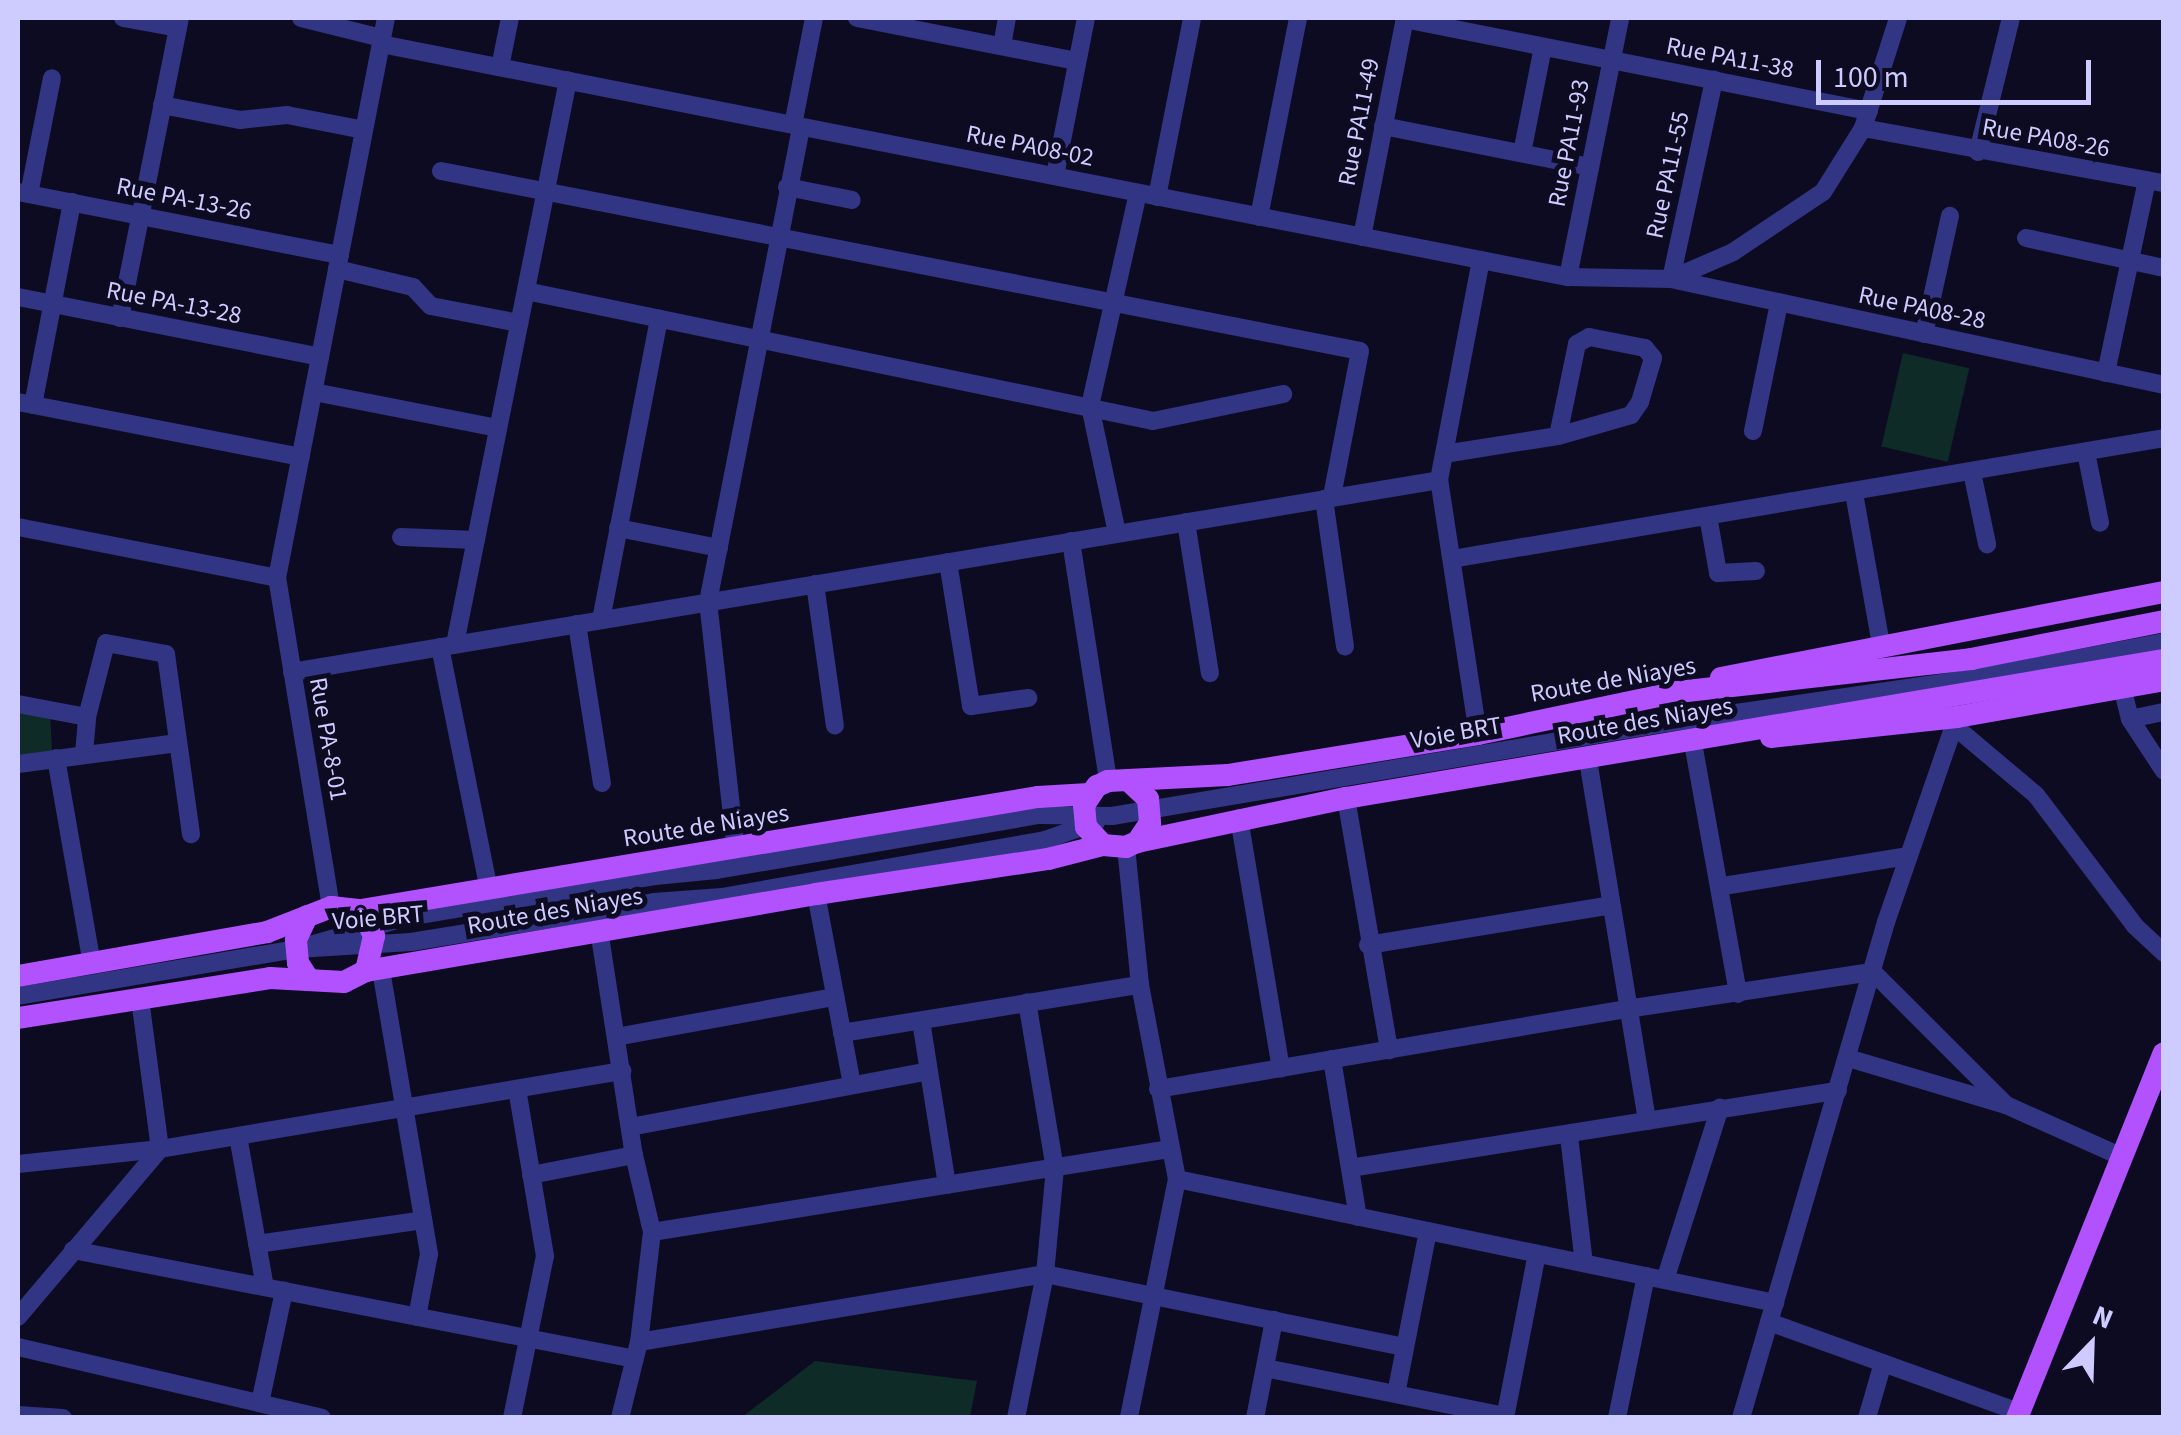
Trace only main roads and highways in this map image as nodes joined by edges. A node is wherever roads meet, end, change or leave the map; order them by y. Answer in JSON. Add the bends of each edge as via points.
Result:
{"nodes":[{"id":1,"x":2164,"y":592,"type":"edge"},
{"id":2,"x":2164,"y":621,"type":"edge"},
{"id":3,"x":2164,"y":660,"type":"edge"},
{"id":4,"x":2164,"y":680,"type":"edge"},
{"id":5,"x":1678,"y":692,"type":"junction"},
{"id":6,"x":1698,"y":742,"type":"junction"},
{"id":7,"x":1100,"y":800,"type":"junction"},
{"id":8,"x":1122,"y":844,"type":"junction"},
{"id":9,"x":307,"y":916,"type":"junction"},
{"id":10,"x":368,"y":927,"type":"junction"},
{"id":11,"x":374,"y":971,"type":"junction"},
{"id":12,"x":18,"y":976,"type":"edge"},
{"id":13,"x":307,"y":977,"type":"junction"},
{"id":14,"x":18,"y":1018,"type":"edge"},
{"id":15,"x":2164,"y":1054,"type":"edge"},
{"id":16,"x":2018,"y":1415,"type":"edge"}],
"edges":[{"from":1,"to":5,"type":"main road","via":[[1736,674]]},
{"from":2,"to":5,"type":"main road","name":"Route de Niayes","via":[[1971,659]]},
{"from":3,"to":6,"type":"main road","name":"Route des Niayes","via":[[1808,717]]},
{"from":4,"to":6,"type":"main road","via":[[1955,722]]},
{"from":5,"to":7,"type":"main road","name":"Route de Niayes"},
{"from":6,"to":8,"type":"main road","name":"Route des Niayes","via":[[1346,798]]},
{"from":7,"to":8,"type":"main road"},
{"from":7,"to":8,"type":"main road","via":[[1152,809],[1150,823]]},
{"from":7,"to":10,"type":"main road","name":"Route de Niayes","via":[[1038,797],[736,851],[488,886]]},
{"from":8,"to":11,"type":"main road","name":"Route des Niayes"},
{"from":9,"to":10,"type":"main road","name":"Route de Niayes","via":[[332,907]]},
{"from":9,"to":12,"type":"main road","via":[[266,932]]},
{"from":9,"to":13,"type":"main road","via":[[296,949]]},
{"from":10,"to":11,"type":"main road"},
{"from":11,"to":13,"type":"main road","name":"Route des Niayes","via":[[344,982]]},
{"from":13,"to":14,"type":"main road","name":"Route des Niayes"},
{"from":15,"to":16,"type":"main road"}]}
